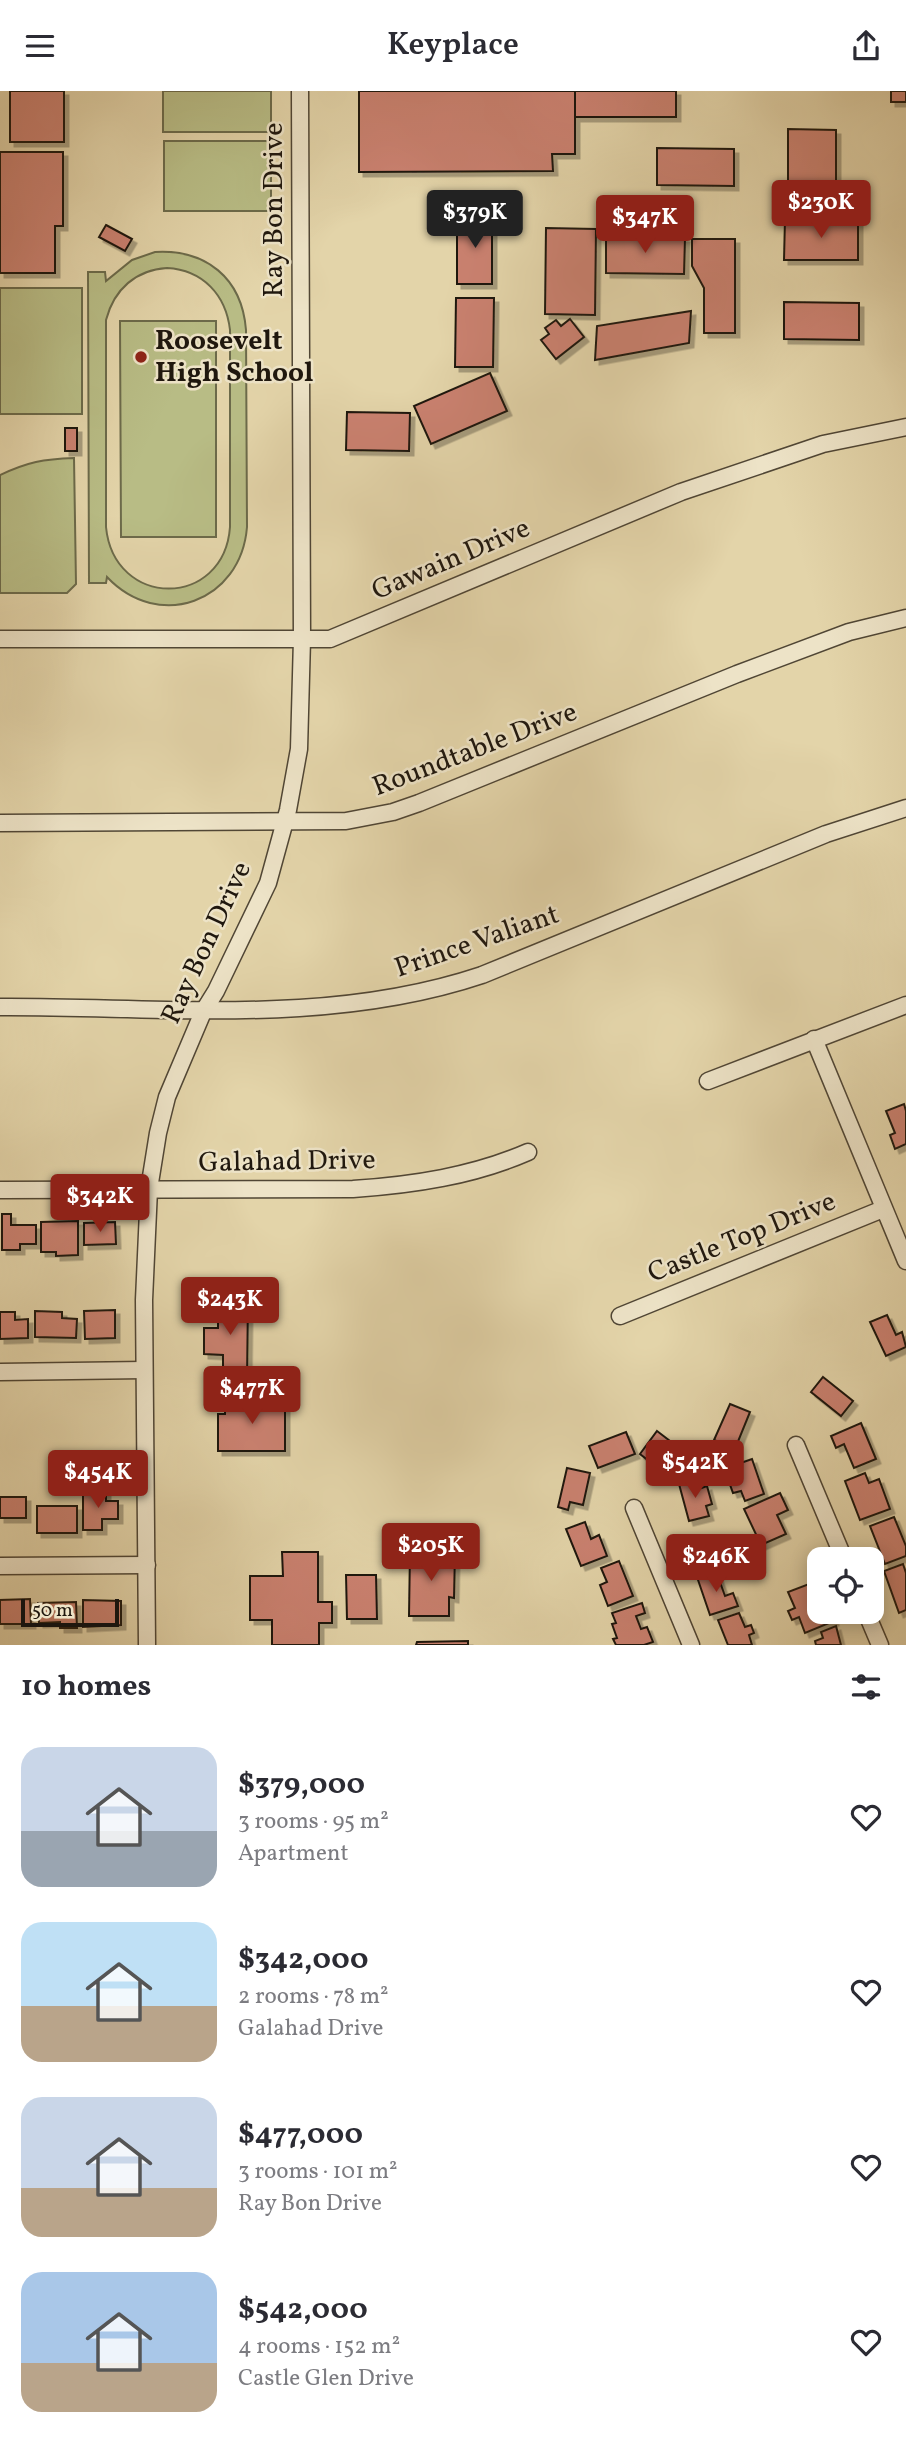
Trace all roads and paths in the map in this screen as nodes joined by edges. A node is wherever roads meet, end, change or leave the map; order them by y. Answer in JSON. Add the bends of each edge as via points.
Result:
{"nodes":[{"id":1,"x":300,"y":91,"type":"edge"},
{"id":2,"x":906,"y":427,"type":"edge"},
{"id":3,"x":906,"y":618,"type":"edge"},
{"id":4,"x":0,"y":639,"type":"edge"},
{"id":5,"x":302,"y":639,"type":"junction"},
{"id":6,"x":906,"y":808,"type":"edge"},
{"id":7,"x":0,"y":823,"type":"edge"},
{"id":8,"x":284,"y":823,"type":"junction"},
{"id":9,"x":906,"y":1005,"type":"edge"},
{"id":10,"x":0,"y":1007,"type":"edge"},
{"id":11,"x":203,"y":1012,"type":"junction"},
{"id":12,"x":814,"y":1039,"type":"junction"},
{"id":13,"x":708,"y":1081,"type":"dead end"},
{"id":14,"x":528,"y":1152,"type":"dead end"},
{"id":15,"x":149,"y":1189,"type":"junction"},
{"id":16,"x":0,"y":1190,"type":"edge"},
{"id":17,"x":883,"y":1209,"type":"junction"},
{"id":18,"x":906,"y":1261,"type":"edge"},
{"id":19,"x":620,"y":1316,"type":"dead end"},
{"id":20,"x":144,"y":1370,"type":"junction"},
{"id":21,"x":0,"y":1372,"type":"edge"},
{"id":22,"x":796,"y":1444,"type":"dead end"},
{"id":23,"x":634,"y":1508,"type":"dead end"},
{"id":24,"x":839,"y":1547,"type":"edge"},
{"id":25,"x":147,"y":1565,"type":"junction"},
{"id":26,"x":0,"y":1566,"type":"edge"},
{"id":27,"x":871,"y":1624,"type":"edge"},
{"id":28,"x":147,"y":1645,"type":"edge"},
{"id":29,"x":691,"y":1645,"type":"edge"},
{"id":30,"x":880,"y":1645,"type":"edge"}],
"edges":[{"from":1,"to":5,"type":"street","name":"Ray Bon Drive"},
{"from":2,"to":5,"type":"street","name":"Gawain Drive","via":[[823,444],[694,488],[330,639]]},
{"from":3,"to":8,"type":"street","name":"Roundtable Drive","via":[[849,632],[737,674],[393,813],[346,821]]},
{"from":4,"to":5,"type":"street","name":"Gawain Drive"},
{"from":5,"to":8,"type":"street","name":"Ray Bon Drive","via":[[299,749]]},
{"from":6,"to":11,"type":"street","name":"Prince Valiant","via":[[826,834],[445,987],[366,1003]]},
{"from":7,"to":8,"type":"street","name":"Roundtable Drive"},
{"from":8,"to":11,"type":"street","name":"Ray Bon Drive","via":[[268,883]]},
{"from":9,"to":12,"type":"street"},
{"from":10,"to":11,"type":"street","name":"Prince Valiant"},
{"from":11,"to":15,"type":"street","name":"Ray Bon Drive","via":[[167,1097]]},
{"from":12,"to":13,"type":"street"},
{"from":12,"to":17,"type":"street"},
{"from":14,"to":15,"type":"street","name":"Galahad Drive","via":[[468,1173],[386,1187]]},
{"from":15,"to":16,"type":"street","name":"Galahad Drive"},
{"from":15,"to":20,"type":"street","name":"Ray Bon Drive"},
{"from":17,"to":18,"type":"street"},
{"from":17,"to":19,"type":"street","name":"Castle Top Drive"},
{"from":20,"to":21,"type":"street"},
{"from":20,"to":25,"type":"street","name":"Ray Bon Drive"},
{"from":22,"to":24,"type":"street"},
{"from":23,"to":29,"type":"street"},
{"from":25,"to":26,"type":"street"},
{"from":25,"to":28,"type":"street","name":"Ray Bon Drive"},
{"from":27,"to":30,"type":"street"}]}
